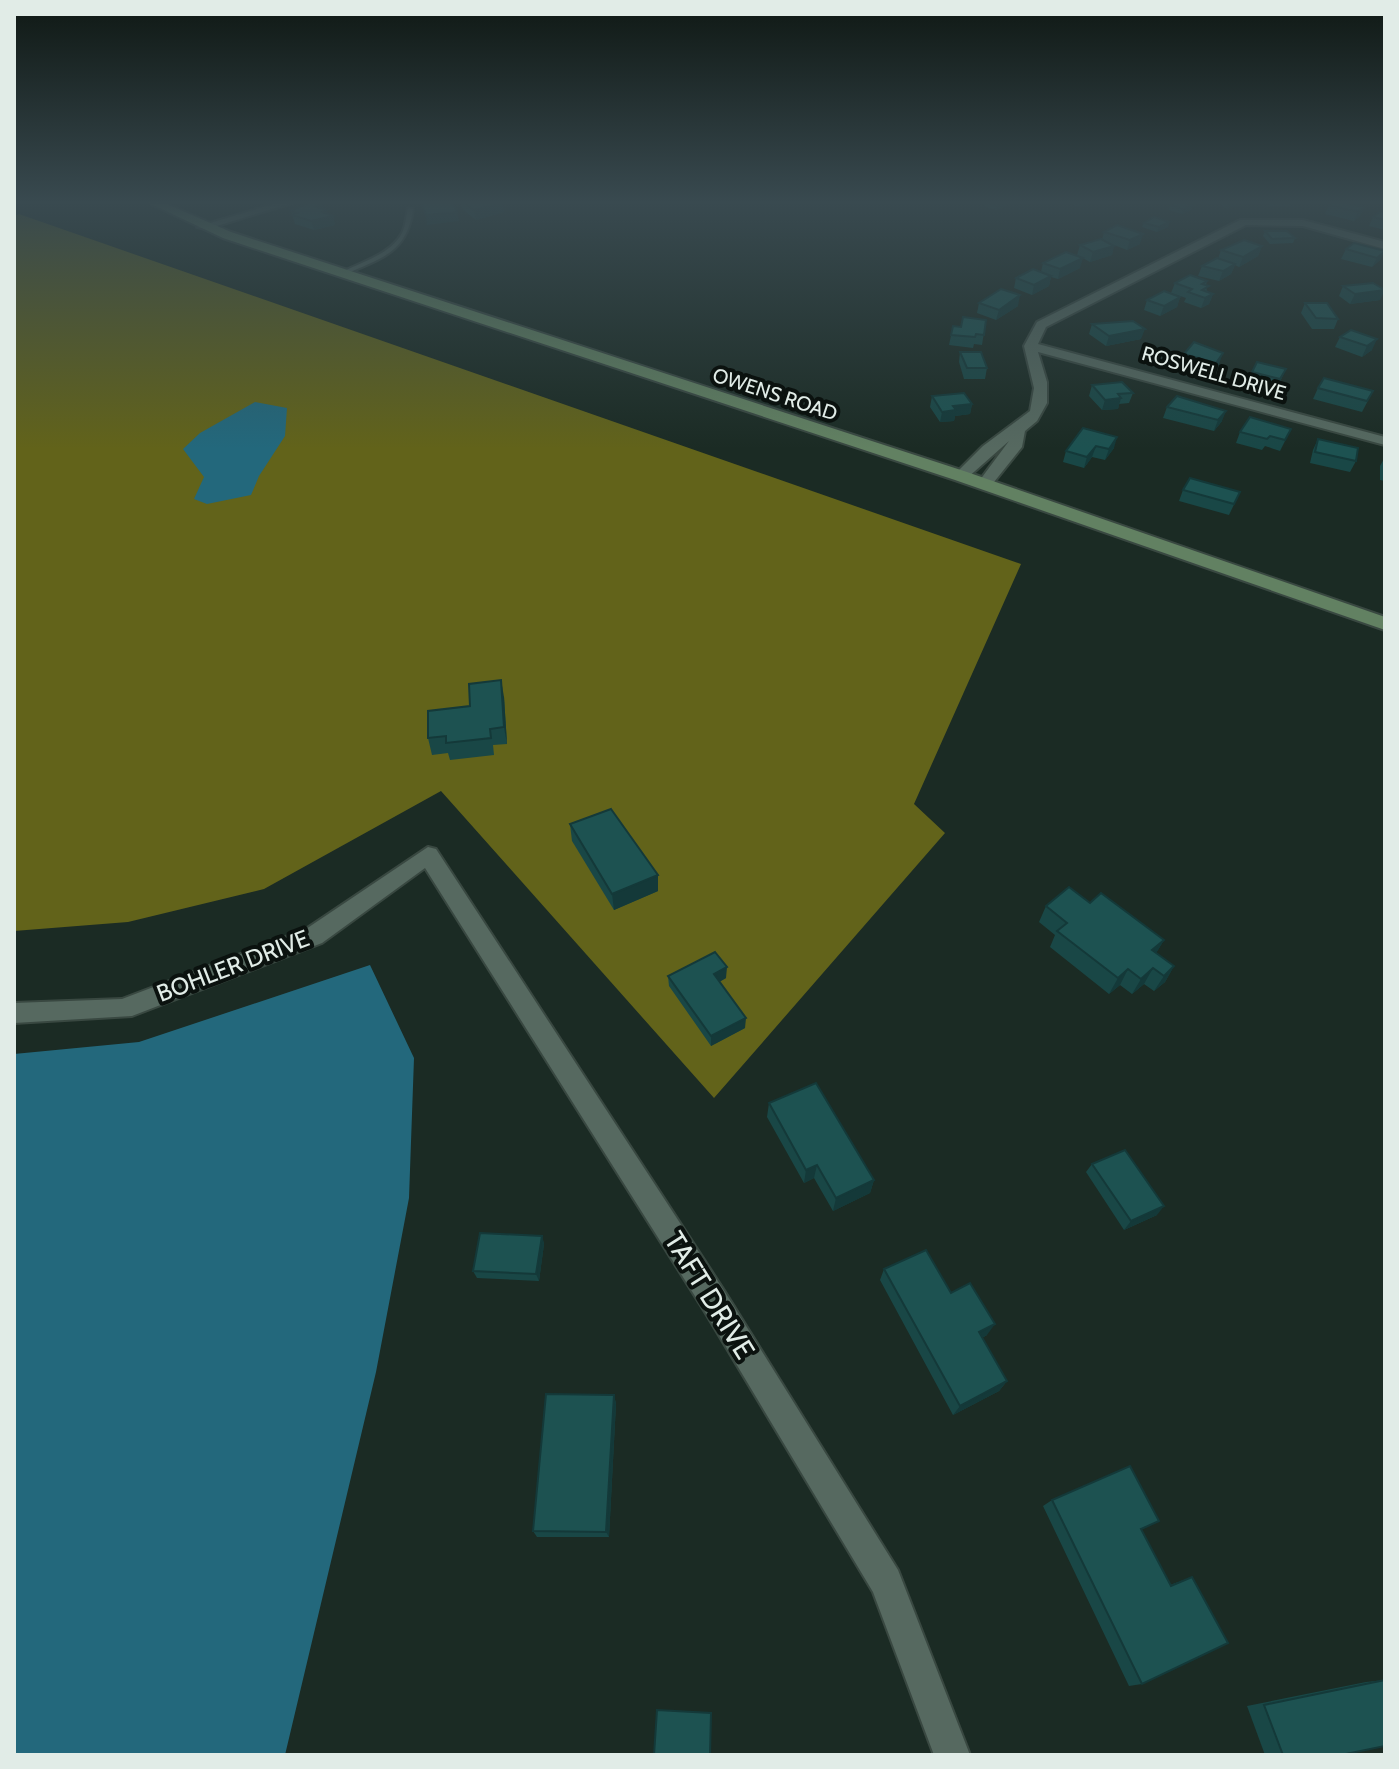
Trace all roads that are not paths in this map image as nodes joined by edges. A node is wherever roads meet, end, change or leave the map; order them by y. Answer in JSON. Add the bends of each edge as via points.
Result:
{"nodes":[{"id":1,"x":379,"y":285,"type":"edge"},
{"id":2,"x":1121,"y":285,"type":"edge"},
{"id":3,"x":1031,"y":346,"type":"junction"},
{"id":4,"x":1019,"y":432,"type":"junction"},
{"id":5,"x":1385,"y":441,"type":"edge"},
{"id":6,"x":961,"y":476,"type":"junction"},
{"id":7,"x":985,"y":484,"type":"junction"},
{"id":8,"x":1385,"y":624,"type":"edge"},
{"id":9,"x":428,"y":855,"type":"joint"},
{"id":10,"x":14,"y":1013,"type":"edge"},
{"id":11,"x":952,"y":1755,"type":"edge"}],
"edges":[{"from":1,"to":6,"type":"street","name":"OWENS ROAD"},
{"from":2,"to":3,"type":"street","via":[[1041,325]]},
{"from":3,"to":4,"type":"street","via":[[1042,399]]},
{"from":3,"to":5,"type":"street","name":"ROSWELL DRIVE"},
{"from":4,"to":6,"type":"street","via":[[998,441]]},
{"from":4,"to":7,"type":"street","via":[[1015,447]]},
{"from":6,"to":7,"type":"street","name":"OWENS ROAD"},
{"from":7,"to":8,"type":"street","name":"OWENS ROAD"},
{"from":9,"to":10,"type":"street","name":"BOHLER DRIVE","via":[[314,936],[123,1009]]},
{"from":9,"to":11,"type":"street","name":"TAFT DRIVE","via":[[715,1302],[886,1582]]}]}
